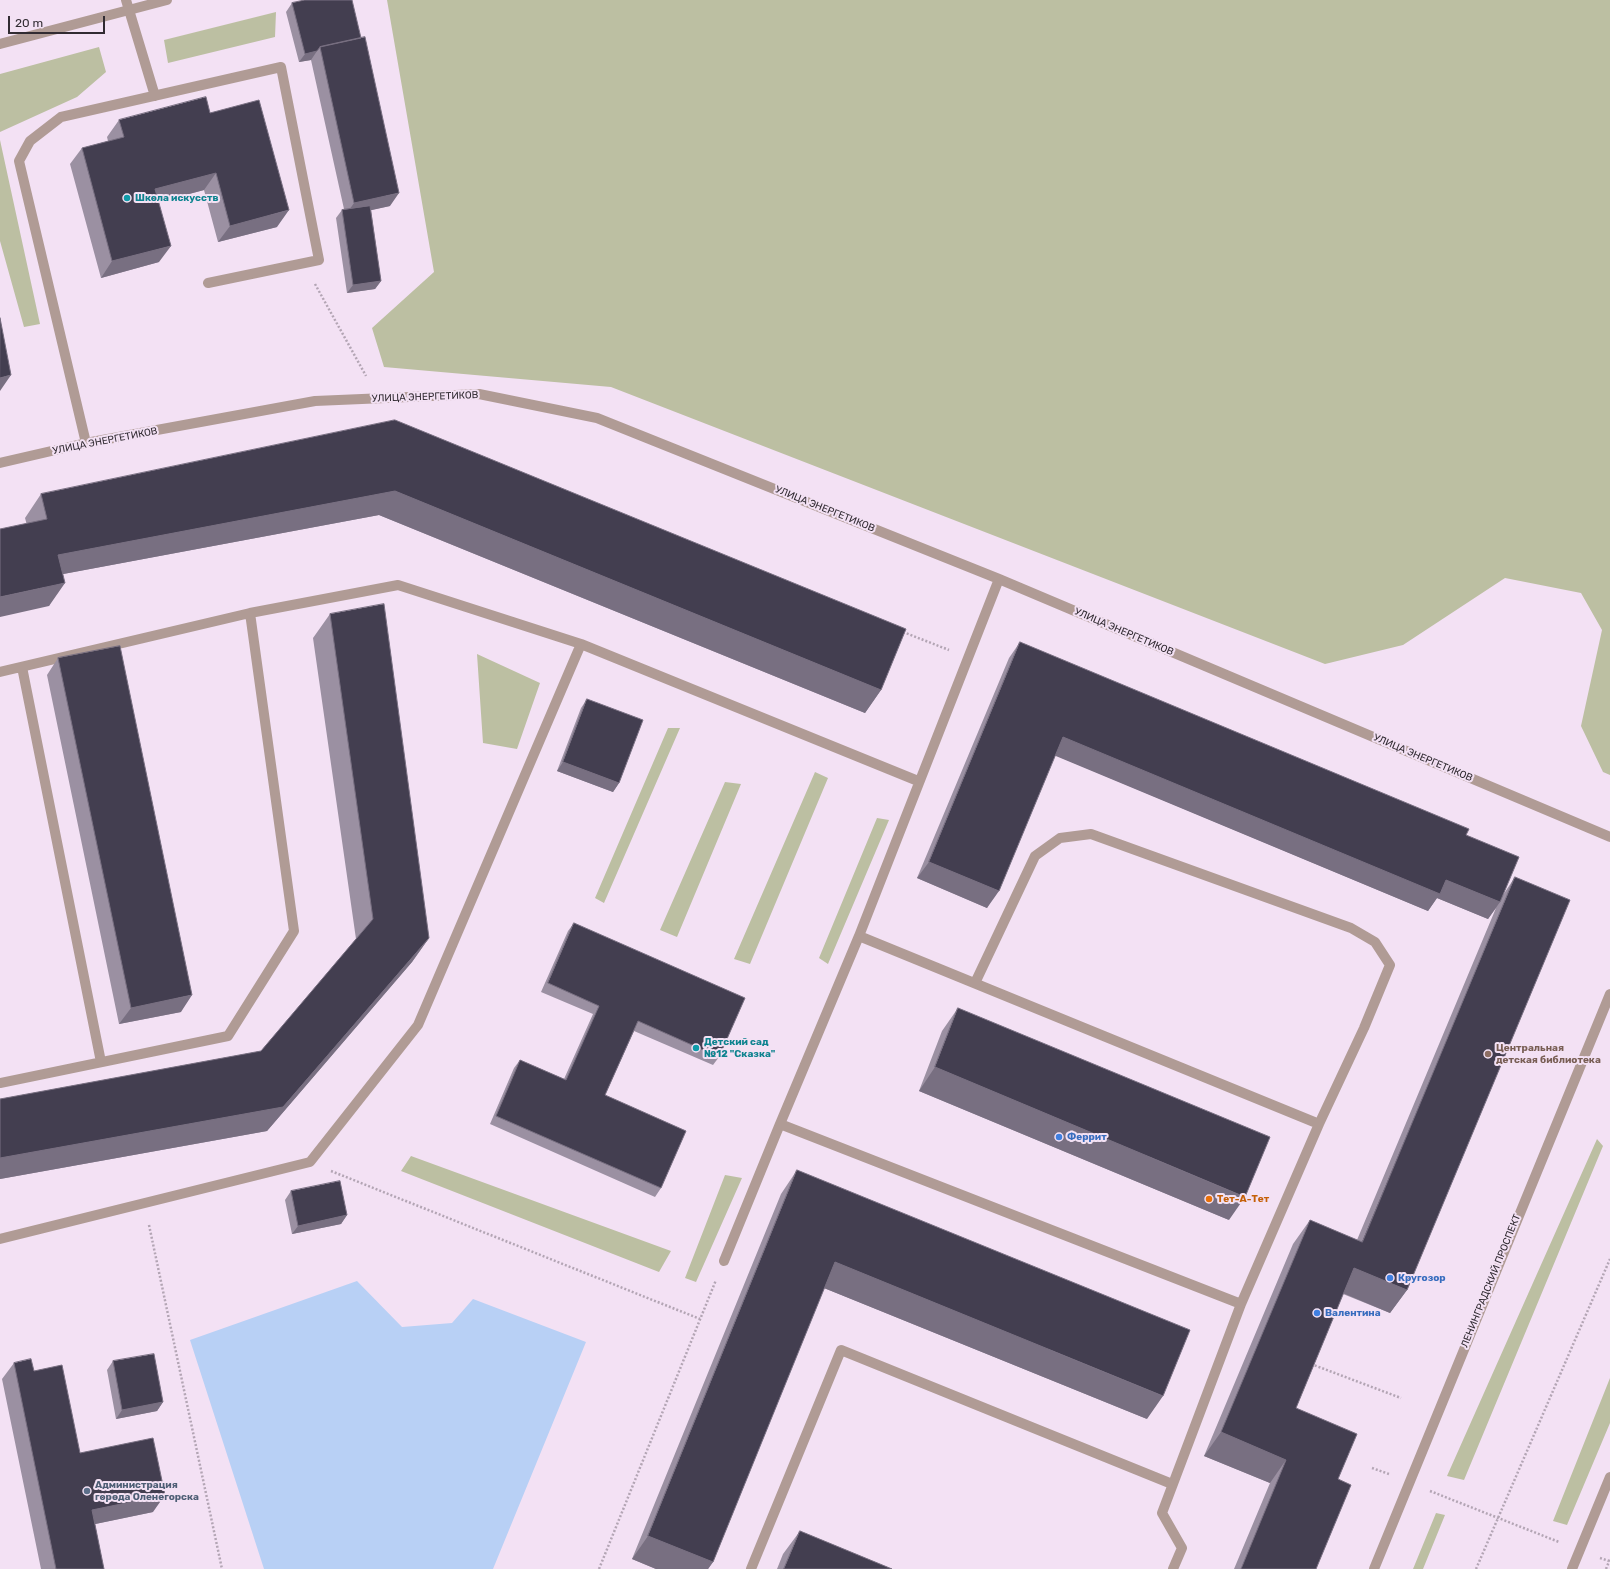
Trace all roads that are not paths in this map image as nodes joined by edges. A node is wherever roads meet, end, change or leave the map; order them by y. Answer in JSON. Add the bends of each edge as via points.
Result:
{"nodes":[{"id":1,"x":166,"y":0,"type":"edge"},
{"id":2,"x":127,"y":5,"type":"edge"},
{"id":3,"x":0,"y":44,"type":"edge"},
{"id":4,"x":155,"y":96,"type":"junction"},
{"id":5,"x":208,"y":282,"type":"dead end"},
{"id":6,"x":86,"y":443,"type":"junction"},
{"id":7,"x":0,"y":463,"type":"edge"},
{"id":8,"x":999,"y":579,"type":"junction"},
{"id":9,"x":250,"y":613,"type":"junction"},
{"id":10,"x":581,"y":644,"type":"junction"},
{"id":11,"x":22,"y":667,"type":"junction"},
{"id":12,"x":0,"y":672,"type":"edge"},
{"id":13,"x":918,"y":781,"type":"junction"},
{"id":14,"x":1610,"y":837,"type":"edge"},
{"id":15,"x":859,"y":936,"type":"junction"},
{"id":16,"x":975,"y":983,"type":"junction"},
{"id":17,"x":1610,"y":994,"type":"edge"},
{"id":18,"x":102,"y":1062,"type":"junction"},
{"id":19,"x":0,"y":1083,"type":"edge"},
{"id":20,"x":780,"y":1124,"type":"junction"},
{"id":21,"x":1319,"y":1124,"type":"junction"},
{"id":22,"x":0,"y":1239,"type":"edge"},
{"id":23,"x":724,"y":1261,"type":"road end"},
{"id":24,"x":1241,"y":1304,"type":"junction"},
{"id":25,"x":1610,"y":1477,"type":"edge"},
{"id":26,"x":1172,"y":1484,"type":"junction"},
{"id":27,"x":751,"y":1569,"type":"edge"},
{"id":28,"x":1173,"y":1569,"type":"edge"},
{"id":29,"x":1374,"y":1569,"type":"edge"},
{"id":30,"x":1572,"y":1569,"type":"edge"}],
"edges":[{"from":1,"to":2,"type":"street"},
{"from":2,"to":3,"type":"street"},
{"from":2,"to":4,"type":"street"},
{"from":4,"to":5,"type":"street","via":[[281,67],[319,260]]},
{"from":4,"to":6,"type":"street","via":[[61,117],[30,142],[19,161]]},
{"from":6,"to":7,"type":"street","name":"УЛИЦА ЭНЕРГЕТИКОВ"},
{"from":6,"to":8,"type":"street","name":"УЛИЦА ЭНЕРГЕТИКОВ","via":[[315,402],[479,394],[597,418]]},
{"from":8,"to":13,"type":"street"},
{"from":8,"to":14,"type":"street","name":"УЛИЦА ЭНЕРГЕТИКОВ"},
{"from":9,"to":10,"type":"street","via":[[398,585]]},
{"from":9,"to":11,"type":"street"},
{"from":9,"to":18,"type":"street","via":[[294,931],[228,1036]]},
{"from":10,"to":13,"type":"street"},
{"from":10,"to":22,"type":"street","via":[[418,1025],[310,1162]]},
{"from":11,"to":12,"type":"street"},
{"from":11,"to":18,"type":"street"},
{"from":13,"to":15,"type":"street"},
{"from":15,"to":16,"type":"street"},
{"from":15,"to":20,"type":"street"},
{"from":16,"to":21,"type":"street"},
{"from":16,"to":21,"type":"street","via":[[1035,856],[1060,838],[1090,834],[1351,928],[1375,942],[1390,965]]},
{"from":17,"to":29,"type":"street","name":"ЛЕНИНГРАДСКИЙ ПРОСПЕКТ"},
{"from":18,"to":19,"type":"street"},
{"from":20,"to":23,"type":"street"},
{"from":20,"to":24,"type":"street"},
{"from":21,"to":24,"type":"street"},
{"from":24,"to":26,"type":"street"},
{"from":25,"to":30,"type":"street"},
{"from":26,"to":27,"type":"street","via":[[841,1350]]},
{"from":26,"to":28,"type":"street","via":[[1162,1512],[1182,1548]]}]}
